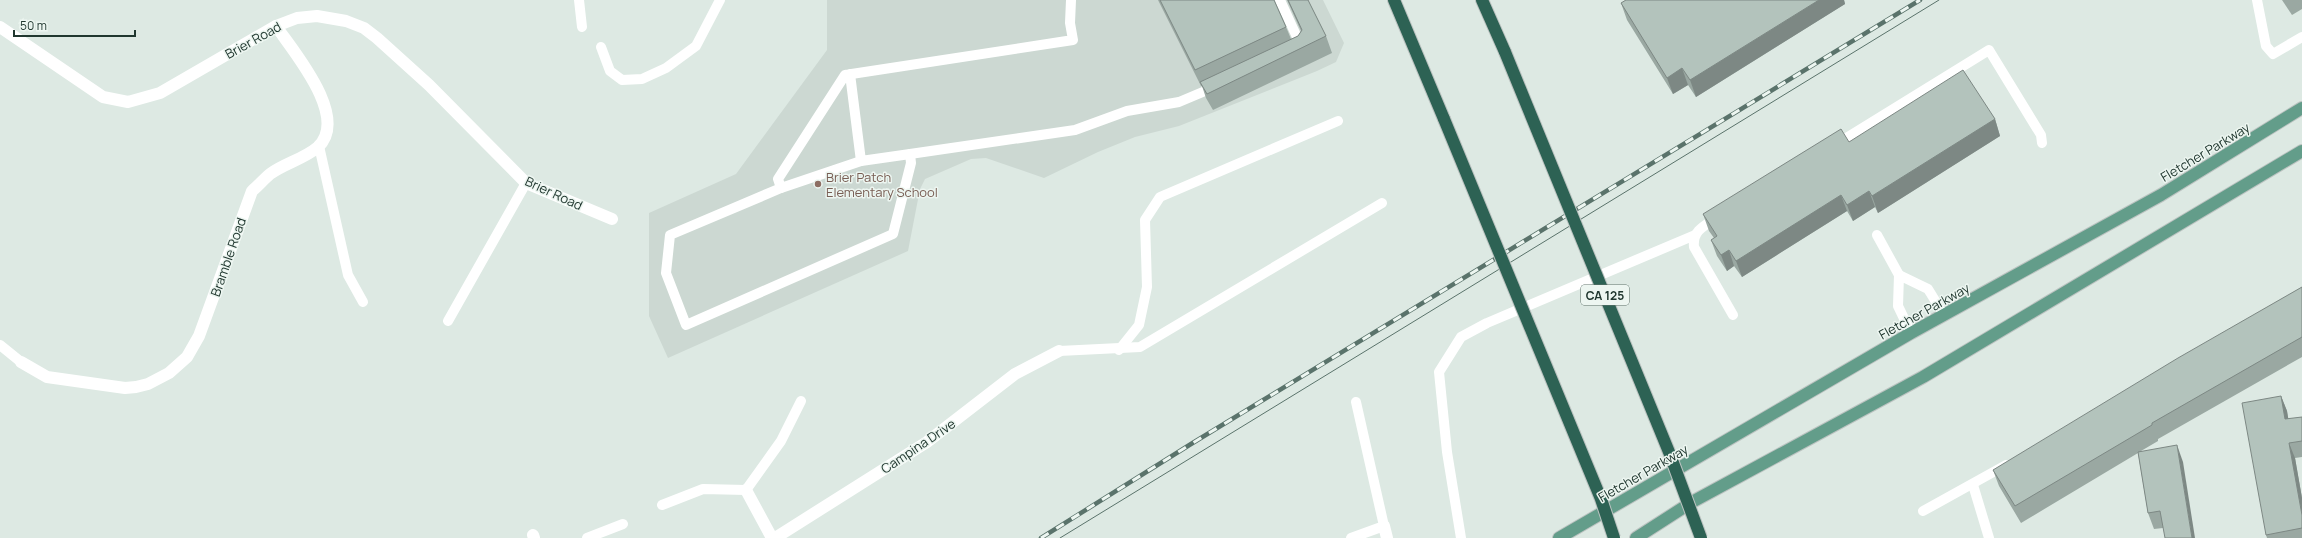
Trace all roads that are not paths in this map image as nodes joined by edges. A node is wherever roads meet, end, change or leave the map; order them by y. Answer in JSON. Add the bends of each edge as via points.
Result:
{"nodes":[{"id":1,"x":579,"y":0,"type":"edge"},
{"id":2,"x":720,"y":0,"type":"edge"},
{"id":3,"x":1071,"y":0,"type":"edge"},
{"id":4,"x":1280,"y":0,"type":"edge"},
{"id":5,"x":1394,"y":0,"type":"edge"},
{"id":6,"x":1482,"y":0,"type":"edge"},
{"id":7,"x":2256,"y":0,"type":"edge"},
{"id":8,"x":276,"y":26,"type":"junction"},
{"id":9,"x":0,"y":27,"type":"edge"},
{"id":10,"x":582,"y":27,"type":"dead end"},
{"id":11,"x":2302,"y":37,"type":"edge"},
{"id":12,"x":602,"y":47,"type":"dead end"},
{"id":13,"x":1288,"y":52,"type":"edge"},
{"id":14,"x":850,"y":74,"type":"junction"},
{"id":15,"x":1225,"y":82,"type":"edge"},
{"id":16,"x":2302,"y":108,"type":"edge"},
{"id":17,"x":1338,"y":121,"type":"dead end"},
{"id":18,"x":2042,"y":143,"type":"dead end"},
{"id":19,"x":319,"y":146,"type":"junction"},
{"id":20,"x":1827,"y":150,"type":"edge"},
{"id":21,"x":2302,"y":152,"type":"edge"},
{"id":22,"x":910,"y":154,"type":"junction"},
{"id":23,"x":861,"y":161,"type":"junction"},
{"id":24,"x":526,"y":183,"type":"junction"},
{"id":25,"x":781,"y":188,"type":"junction"},
{"id":26,"x":1382,"y":203,"type":"dead end"},
{"id":27,"x":1725,"y":213,"type":"edge"},
{"id":28,"x":612,"y":219,"type":"dead end"},
{"id":29,"x":1695,"y":235,"type":"junction"},
{"id":30,"x":1877,"y":235,"type":"dead end"},
{"id":31,"x":1899,"y":275,"type":"junction"},
{"id":32,"x":363,"y":302,"type":"dead end"},
{"id":33,"x":1733,"y":315,"type":"dead end"},
{"id":34,"x":1944,"y":315,"type":"junction"},
{"id":35,"x":448,"y":321,"type":"dead end"},
{"id":36,"x":1911,"y":333,"type":"junction"},
{"id":37,"x":0,"y":346,"type":"edge"},
{"id":38,"x":1058,"y":350,"type":"joint"},
{"id":39,"x":1119,"y":350,"type":"junction"},
{"id":40,"x":21,"y":362,"type":"joint"},
{"id":41,"x":801,"y":400,"type":"dead end"},
{"id":42,"x":1356,"y":402,"type":"dead end"},
{"id":43,"x":2013,"y":461,"type":"edge"},
{"id":44,"x":1973,"y":485,"type":"junction"},
{"id":45,"x":746,"y":490,"type":"junction"},
{"id":46,"x":662,"y":505,"type":"dead end"},
{"id":47,"x":1923,"y":511,"type":"dead end"},
{"id":48,"x":623,"y":524,"type":"dead end"},
{"id":49,"x":1386,"y":532,"type":"edge"},
{"id":50,"x":586,"y":538,"type":"edge"},
{"id":51,"x":774,"y":538,"type":"edge"},
{"id":52,"x":1351,"y":538,"type":"edge"},
{"id":53,"x":1460,"y":538,"type":"edge"},
{"id":54,"x":1559,"y":538,"type":"edge"},
{"id":55,"x":1614,"y":538,"type":"edge"},
{"id":56,"x":1636,"y":538,"type":"edge"},
{"id":57,"x":1701,"y":538,"type":"edge"},
{"id":58,"x":1989,"y":538,"type":"edge"}],
"edges":[{"from":1,"to":10,"type":"lane"},
{"from":2,"to":12,"type":"lane","via":[[696,46],[666,68],[642,79],[622,80],[610,70]]},
{"from":3,"to":14,"type":"lane","via":[[1070,23],[1073,40]]},
{"from":4,"to":13,"type":"lane","via":[[1301,46]]},
{"from":5,"to":55,"type":"highway","bridge":true,"via":[[1601,499]]},
{"from":6,"to":57,"type":"highway","number":"CA 125","bridge":true,"via":[[1669,452]]},
{"from":7,"to":11,"type":"lane","via":[[2266,46],[2273,54]]},
{"from":8,"to":9,"type":"street","name":"Brier Road","via":[[160,93],[128,102],[102,97]]},
{"from":8,"to":19,"type":"street","via":[[321,93],[326,114],[326,132]]},
{"from":8,"to":24,"type":"street","name":"Brier Road","via":[[297,18],[317,16],[346,21],[364,28],[428,85]]},
{"from":14,"to":23,"type":"lane"},
{"from":14,"to":25,"type":"lane","via":[[845,75],[778,179]]},
{"from":15,"to":22,"type":"lane","via":[[1179,102],[1127,111],[1076,130]]},
{"from":16,"to":34,"type":"main road","name":"Fletcher Parkway","via":[[2161,195]]},
{"from":17,"to":39,"type":"lane","via":[[1160,197],[1145,220],[1147,287],[1139,325]]},
{"from":18,"to":20,"type":"lane","via":[[2042,135],[1989,50]]},
{"from":19,"to":32,"type":"lane","via":[[348,275]]},
{"from":19,"to":40,"type":"street","name":"Bramble Road","via":[[271,174],[252,191],[199,336],[187,357],[169,374],[148,384],[124,388],[47,377]]},
{"from":21,"to":56,"type":"main road","via":[[1924,377],[1692,502]]},
{"from":22,"to":23,"type":"lane"},
{"from":22,"to":25,"type":"lane","via":[[911,163],[893,234],[686,325],[666,273],[670,235]]},
{"from":23,"to":25,"type":"lane"},
{"from":24,"to":28,"type":"street","name":"Brier Road"},
{"from":24,"to":35,"type":"lane"},
{"from":26,"to":39,"type":"lane","via":[[1140,347]]},
{"from":27,"to":29,"type":"lane","via":[[1698,230]]},
{"from":29,"to":33,"type":"lane","via":[[1694,247]]},
{"from":29,"to":53,"type":"lane","via":[[1487,323],[1461,337],[1439,372]]},
{"from":30,"to":31,"type":"lane"},
{"from":31,"to":34,"type":"lane","via":[[1928,289]]},
{"from":31,"to":36,"type":"lane","via":[[1898,306]]},
{"from":34,"to":36,"type":"main road","name":"Fletcher Parkway"},
{"from":36,"to":54,"type":"main road","name":"Fletcher Parkway"},
{"from":37,"to":40,"type":"lane"},
{"from":38,"to":39,"type":"lane"},
{"from":38,"to":51,"type":"street","name":"Campina Drive","via":[[1015,374],[927,442]]},
{"from":41,"to":45,"type":"lane","via":[[781,442]]},
{"from":42,"to":49,"type":"lane"},
{"from":43,"to":44,"type":"lane"},
{"from":44,"to":47,"type":"lane"},
{"from":44,"to":58,"type":"lane"},
{"from":45,"to":46,"type":"lane","via":[[703,489]]},
{"from":45,"to":51,"type":"street"},
{"from":48,"to":50,"type":"lane"},
{"from":49,"to":52,"type":"lane"}]}
